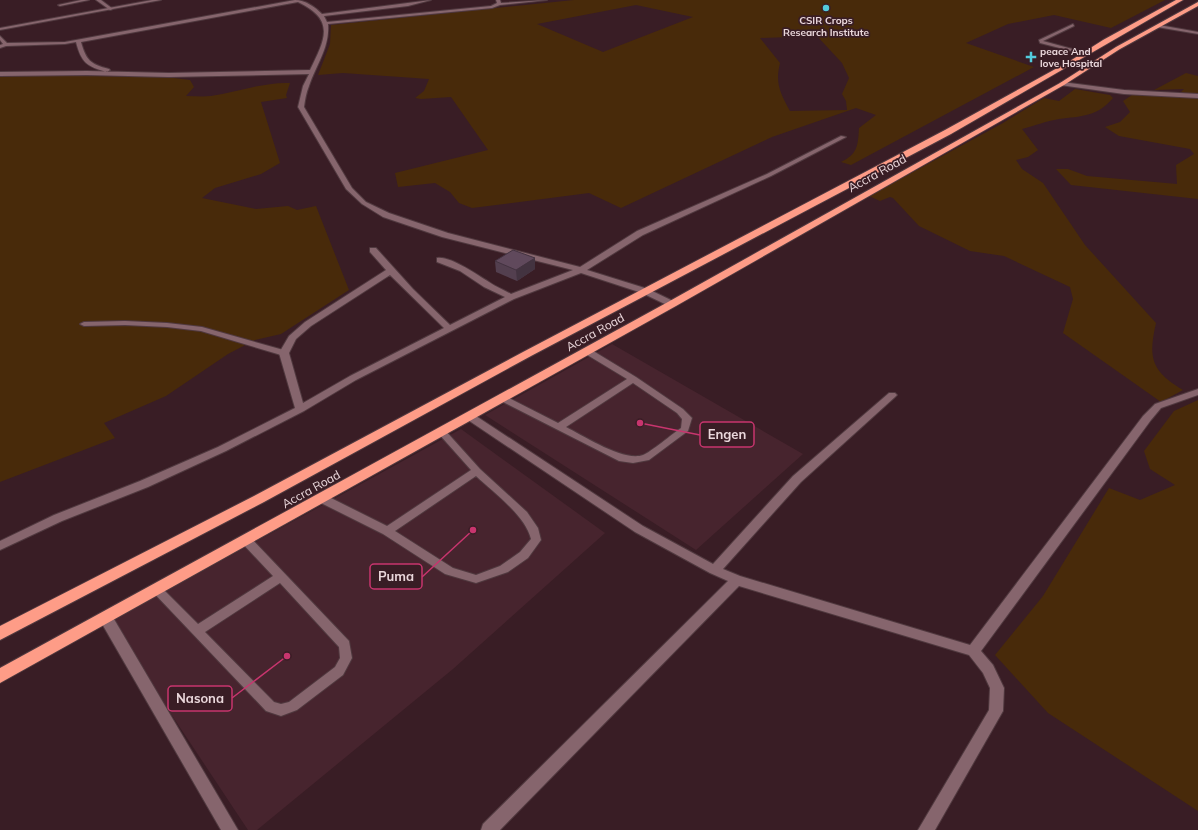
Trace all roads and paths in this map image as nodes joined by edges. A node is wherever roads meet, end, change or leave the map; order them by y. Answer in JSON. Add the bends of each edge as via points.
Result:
{"nodes":[{"id":1,"x":87,"y":0,"type":"edge"},
{"id":2,"x":98,"y":0,"type":"edge"},
{"id":3,"x":159,"y":0,"type":"edge"},
{"id":4,"x":298,"y":0,"type":"edge"},
{"id":5,"x":429,"y":0,"type":"edge"},
{"id":6,"x":546,"y":0,"type":"edge"},
{"id":7,"x":1180,"y":0,"type":"edge"},
{"id":8,"x":499,"y":2,"type":"edge"},
{"id":9,"x":60,"y":4,"type":"dead end"},
{"id":10,"x":1198,"y":4,"type":"edge"},
{"id":11,"x":111,"y":9,"type":"junction"},
{"id":12,"x":321,"y":15,"type":"junction"},
{"id":13,"x":326,"y":23,"type":"junction"},
{"id":14,"x":1073,"y":25,"type":"dead end"},
{"id":15,"x":1159,"y":26,"type":"junction"},
{"id":16,"x":0,"y":29,"type":"edge"},
{"id":17,"x":1198,"y":33,"type":"edge"},
{"id":18,"x":0,"y":37,"type":"edge"},
{"id":19,"x":78,"y":40,"type":"junction"},
{"id":20,"x":6,"y":45,"type":"junction"},
{"id":21,"x":0,"y":47,"type":"edge"},
{"id":22,"x":1085,"y":54,"type":"junction"},
{"id":23,"x":311,"y":72,"type":"junction"},
{"id":24,"x":0,"y":74,"type":"edge"},
{"id":25,"x":124,"y":74,"type":"junction"},
{"id":26,"x":1062,"y":84,"type":"junction"},
{"id":27,"x":1198,"y":96,"type":"edge"},
{"id":28,"x":843,"y":137,"type":"dead end"},
{"id":29,"x":373,"y":250,"type":"dead end"},
{"id":30,"x":440,"y":260,"type":"dead end"},
{"id":31,"x":390,"y":270,"type":"junction"},
{"id":32,"x":581,"y":270,"type":"junction"},
{"id":33,"x":645,"y":291,"type":"junction"},
{"id":34,"x":512,"y":297,"type":"junction"},
{"id":35,"x":672,"y":304,"type":"junction"},
{"id":36,"x":84,"y":324,"type":"dead end"},
{"id":37,"x":450,"y":329,"type":"junction"},
{"id":38,"x":587,"y":351,"type":"junction"},
{"id":39,"x":284,"y":353,"type":"junction"},
{"id":40,"x":633,"y":379,"type":"junction"},
{"id":41,"x":1198,"y":392,"type":"edge"},
{"id":42,"x":892,"y":395,"type":"dead end"},
{"id":43,"x":502,"y":398,"type":"junction"},
{"id":44,"x":300,"y":409,"type":"junction"},
{"id":45,"x":469,"y":416,"type":"junction"},
{"id":46,"x":558,"y":427,"type":"junction"},
{"id":47,"x":441,"y":431,"type":"junction"},
{"id":48,"x":477,"y":471,"type":"junction"},
{"id":49,"x":321,"y":498,"type":"junction"},
{"id":50,"x":387,"y":531,"type":"junction"},
{"id":51,"x":246,"y":540,"type":"junction"},
{"id":52,"x":0,"y":546,"type":"edge"},
{"id":53,"x":714,"y":570,"type":"junction"},
{"id":54,"x":281,"y":577,"type":"junction"},
{"id":55,"x":737,"y":580,"type":"junction"},
{"id":56,"x":157,"y":590,"type":"junction"},
{"id":57,"x":106,"y":618,"type":"junction"},
{"id":58,"x":197,"y":631,"type":"junction"},
{"id":59,"x":0,"y":633,"type":"edge"},
{"id":60,"x":973,"y":652,"type":"junction"},
{"id":61,"x":0,"y":676,"type":"edge"},
{"id":62,"x":230,"y":830,"type":"edge"},
{"id":63,"x":489,"y":830,"type":"edge"},
{"id":64,"x":926,"y":830,"type":"edge"}],
"edges":[{"from":1,"to":9,"type":"lane"},
{"from":2,"to":11,"type":"lane"},
{"from":3,"to":11,"type":"street"},
{"from":4,"to":12,"type":"street"},
{"from":4,"to":19,"type":"street"},
{"from":5,"to":12,"type":"street"},
{"from":6,"to":8,"type":"street"},
{"from":7,"to":22,"type":"highway","name":"Accra Road"},
{"from":8,"to":13,"type":"street","via":[[492,7]]},
{"from":10,"to":15,"type":"highway","name":"Accra Road"},
{"from":11,"to":16,"type":"street"},
{"from":12,"to":13,"type":"street"},
{"from":13,"to":23,"type":"street","via":[[324,48]]},
{"from":14,"to":22,"type":"lane","via":[[1041,41]]},
{"from":15,"to":17,"type":"street"},
{"from":15,"to":26,"type":"highway","name":"Accra Road","via":[[1118,48]]},
{"from":18,"to":20,"type":"street"},
{"from":19,"to":20,"type":"street"},
{"from":19,"to":25,"type":"street","via":[[82,57],[88,64]]},
{"from":20,"to":21,"type":"street"},
{"from":22,"to":33,"type":"highway","name":"Accra Road","via":[[948,132]]},
{"from":23,"to":25,"type":"street"},
{"from":23,"to":32,"type":"street","via":[[301,107],[349,189],[364,203],[386,215],[445,236]]},
{"from":24,"to":25,"type":"street"},
{"from":26,"to":27,"type":"street","via":[[1098,90]]},
{"from":26,"to":35,"type":"highway","name":"Accra Road"},
{"from":28,"to":32,"type":"street","via":[[640,233]]},
{"from":29,"to":31,"type":"street"},
{"from":30,"to":34,"type":"street","via":[[463,269]]},
{"from":31,"to":37,"type":"street"},
{"from":31,"to":39,"type":"street","via":[[308,324],[292,338]]},
{"from":32,"to":33,"type":"street"},
{"from":32,"to":34,"type":"street"},
{"from":33,"to":35,"type":"street"},
{"from":33,"to":59,"type":"highway","name":"Accra Road","via":[[259,499]]},
{"from":34,"to":37,"type":"street"},
{"from":35,"to":38,"type":"highway","name":"Accra Road"},
{"from":36,"to":39,"type":"lane","via":[[139,324],[202,329]]},
{"from":37,"to":44,"type":"street","via":[[353,378]]},
{"from":38,"to":40,"type":"lane"},
{"from":38,"to":43,"type":"highway","name":"Accra Road"},
{"from":39,"to":44,"type":"street"},
{"from":40,"to":46,"type":"lane"},
{"from":40,"to":46,"type":"lane","via":[[687,418],[685,429],[646,458],[619,458]]},
{"from":41,"to":60,"type":"street","via":[[1158,406],[1147,418]]},
{"from":42,"to":53,"type":"street","via":[[797,478]]},
{"from":43,"to":45,"type":"highway","name":"Accra Road"},
{"from":43,"to":46,"type":"lane"},
{"from":44,"to":52,"type":"street","via":[[222,449],[144,484],[58,518]]},
{"from":45,"to":47,"type":"highway","name":"Accra Road"},
{"from":45,"to":53,"type":"street","via":[[639,529]]},
{"from":47,"to":48,"type":"lane"},
{"from":47,"to":49,"type":"highway","name":"Accra Road"},
{"from":48,"to":50,"type":"lane"},
{"from":48,"to":50,"type":"lane","via":[[533,528],[536,540],[524,555],[504,569],[476,579],[449,571]]},
{"from":49,"to":50,"type":"lane"},
{"from":49,"to":51,"type":"highway","name":"Accra Road"},
{"from":51,"to":54,"type":"lane"},
{"from":51,"to":56,"type":"highway","name":"Accra Road"},
{"from":53,"to":55,"type":"street"},
{"from":54,"to":58,"type":"lane"},
{"from":54,"to":58,"type":"lane","via":[[345,645],[346,658],[339,671],[293,706],[281,710],[270,707]]},
{"from":55,"to":60,"type":"street"},
{"from":55,"to":63,"type":"street"},
{"from":56,"to":57,"type":"highway","name":"Accra Road"},
{"from":56,"to":58,"type":"lane"},
{"from":57,"to":61,"type":"highway","name":"Accra Road"},
{"from":57,"to":62,"type":"street"},
{"from":60,"to":64,"type":"street","via":[[988,669],[997,688],[996,711]]}]}
